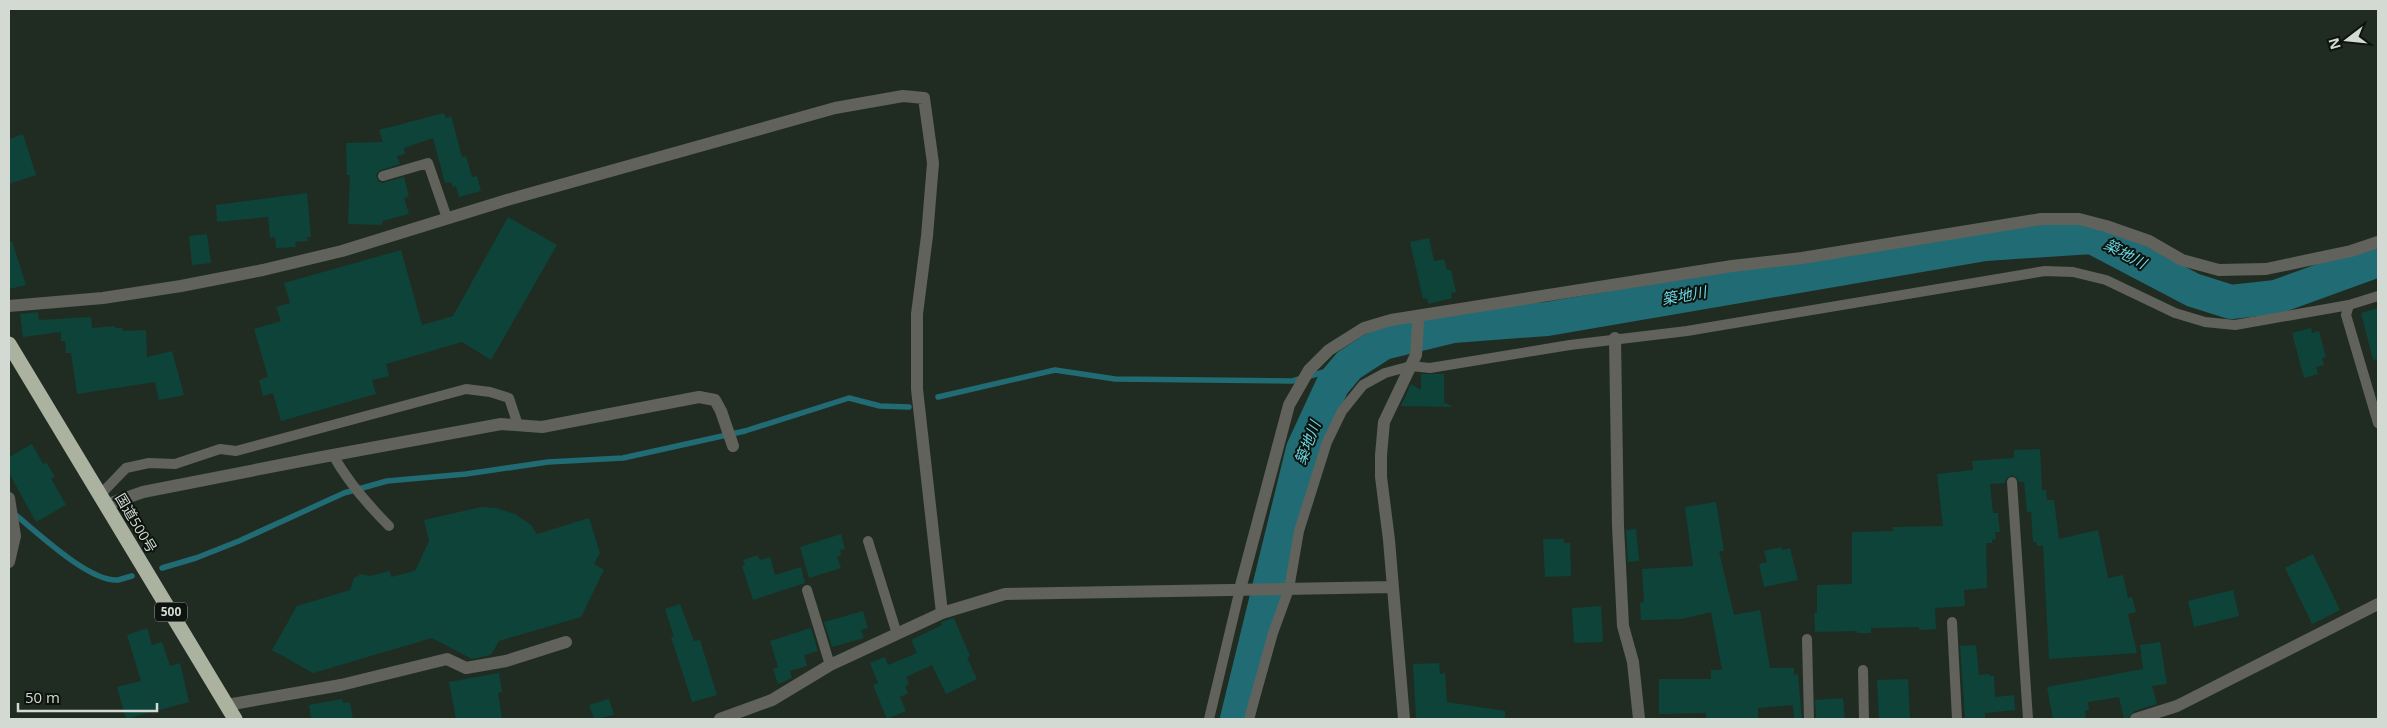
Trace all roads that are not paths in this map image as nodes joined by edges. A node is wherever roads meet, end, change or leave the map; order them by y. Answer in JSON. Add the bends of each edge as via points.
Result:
{"nodes":[{"id":1,"x":383,"y":176,"type":"dead end"},
{"id":2,"x":447,"y":218,"type":"junction"},
{"id":3,"x":2378,"y":242,"type":"edge"},
{"id":4,"x":2378,"y":296,"type":"edge"},
{"id":5,"x":2349,"y":305,"type":"junction"},
{"id":6,"x":9,"y":306,"type":"edge"},
{"id":7,"x":1418,"y":323,"type":"dead end"},
{"id":8,"x":1615,"y":338,"type":"junction"},
{"id":9,"x":9,"y":344,"type":"edge"},
{"id":10,"x":1413,"y":361,"type":"junction"},
{"id":11,"x":2378,"y":423,"type":"edge"},
{"id":12,"x":518,"y":425,"type":"junction"},
{"id":13,"x":733,"y":446,"type":"dead end"},
{"id":14,"x":333,"y":455,"type":"junction"},
{"id":15,"x":2012,"y":482,"type":"dead end"},
{"id":16,"x":9,"y":498,"type":"edge"},
{"id":17,"x":103,"y":500,"type":"junction"},
{"id":18,"x":389,"y":526,"type":"dead end"},
{"id":19,"x":868,"y":541,"type":"dead end"},
{"id":20,"x":9,"y":562,"type":"edge"},
{"id":21,"x":1393,"y":588,"type":"junction"},
{"id":22,"x":1243,"y":589,"type":"junction"},
{"id":23,"x":1287,"y":589,"type":"junction"},
{"id":24,"x":806,"y":590,"type":"dead end"},
{"id":25,"x":2378,"y":604,"type":"edge"},
{"id":26,"x":942,"y":613,"type":"junction"},
{"id":27,"x":1952,"y":622,"type":"dead end"},
{"id":28,"x":897,"y":634,"type":"junction"},
{"id":29,"x":1807,"y":639,"type":"dead end"},
{"id":30,"x":566,"y":642,"type":"dead end"},
{"id":31,"x":830,"y":666,"type":"junction"},
{"id":32,"x":1863,"y":670,"type":"dead end"},
{"id":33,"x":226,"y":705,"type":"junction"},
{"id":34,"x":235,"y":719,"type":"edge"},
{"id":35,"x":720,"y":719,"type":"edge"},
{"id":36,"x":1209,"y":719,"type":"edge"},
{"id":37,"x":1249,"y":719,"type":"edge"},
{"id":38,"x":1404,"y":719,"type":"edge"},
{"id":39,"x":1639,"y":719,"type":"edge"},
{"id":40,"x":1809,"y":719,"type":"edge"},
{"id":41,"x":1864,"y":719,"type":"edge"},
{"id":42,"x":1957,"y":719,"type":"edge"},
{"id":43,"x":2028,"y":719,"type":"edge"},
{"id":44,"x":2136,"y":719,"type":"edge"}],
"edges":[{"from":1,"to":2,"type":"lane","via":[[428,163]]},
{"from":2,"to":6,"type":"street","via":[[342,251],[181,286],[103,298]]},
{"from":2,"to":26,"type":"street","via":[[836,108],[904,96],[924,98],[933,163],[917,314],[916,389]]},
{"from":3,"to":22,"type":"street","via":[[2266,269],[2219,270],[2182,260],[2149,241],[2106,226],[2078,219],[2041,219],[1391,320],[1364,328],[1329,350],[1309,370],[1290,406]]},
{"from":4,"to":5,"type":"lane"},
{"from":5,"to":8,"type":"lane","via":[[2235,326],[2175,313],[2106,280],[2073,272],[2045,271],[1687,331]]},
{"from":5,"to":11,"type":"lane","via":[[2346,315]]},
{"from":7,"to":10,"type":"street"},
{"from":8,"to":10,"type":"lane","via":[[1430,368]]},
{"from":8,"to":39,"type":"street","via":[[1623,626],[1633,662]]},
{"from":9,"to":17,"type":"highway","name":"国道500号","number":"500"},
{"from":10,"to":21,"type":"street","via":[[1384,422],[1380,455]]},
{"from":10,"to":23,"type":"lane","via":[[1363,384],[1342,411],[1327,442],[1299,531]]},
{"from":12,"to":13,"type":"street","via":[[542,427],[699,397],[715,400]]},
{"from":12,"to":14,"type":"street","via":[[501,424]]},
{"from":12,"to":17,"type":"lane","via":[[509,398],[466,389],[236,452],[220,449],[175,464],[149,463],[126,468]]},
{"from":14,"to":17,"type":"street"},
{"from":14,"to":18,"type":"lane","via":[[364,500]]},
{"from":15,"to":43,"type":"lane"},
{"from":16,"to":20,"type":"street","via":[[16,536]]},
{"from":17,"to":33,"type":"highway","name":"国道500号","number":"500"},
{"from":19,"to":28,"type":"lane"},
{"from":21,"to":23,"type":"street"},
{"from":21,"to":38,"type":"street"},
{"from":22,"to":23,"type":"street"},
{"from":22,"to":26,"type":"street","via":[[1005,594]]},
{"from":22,"to":36,"type":"lane"},
{"from":23,"to":37,"type":"lane"},
{"from":24,"to":31,"type":"lane"},
{"from":25,"to":44,"type":"street","via":[[2177,706]]},
{"from":26,"to":28,"type":"street"},
{"from":27,"to":42,"type":"lane"},
{"from":28,"to":31,"type":"street"},
{"from":29,"to":40,"type":"lane"},
{"from":30,"to":33,"type":"street","via":[[506,661],[466,668],[448,659],[341,685]]},
{"from":31,"to":35,"type":"street","via":[[772,700]]},
{"from":32,"to":41,"type":"lane"},
{"from":33,"to":34,"type":"highway","name":"国道500号","number":"500"}]}
